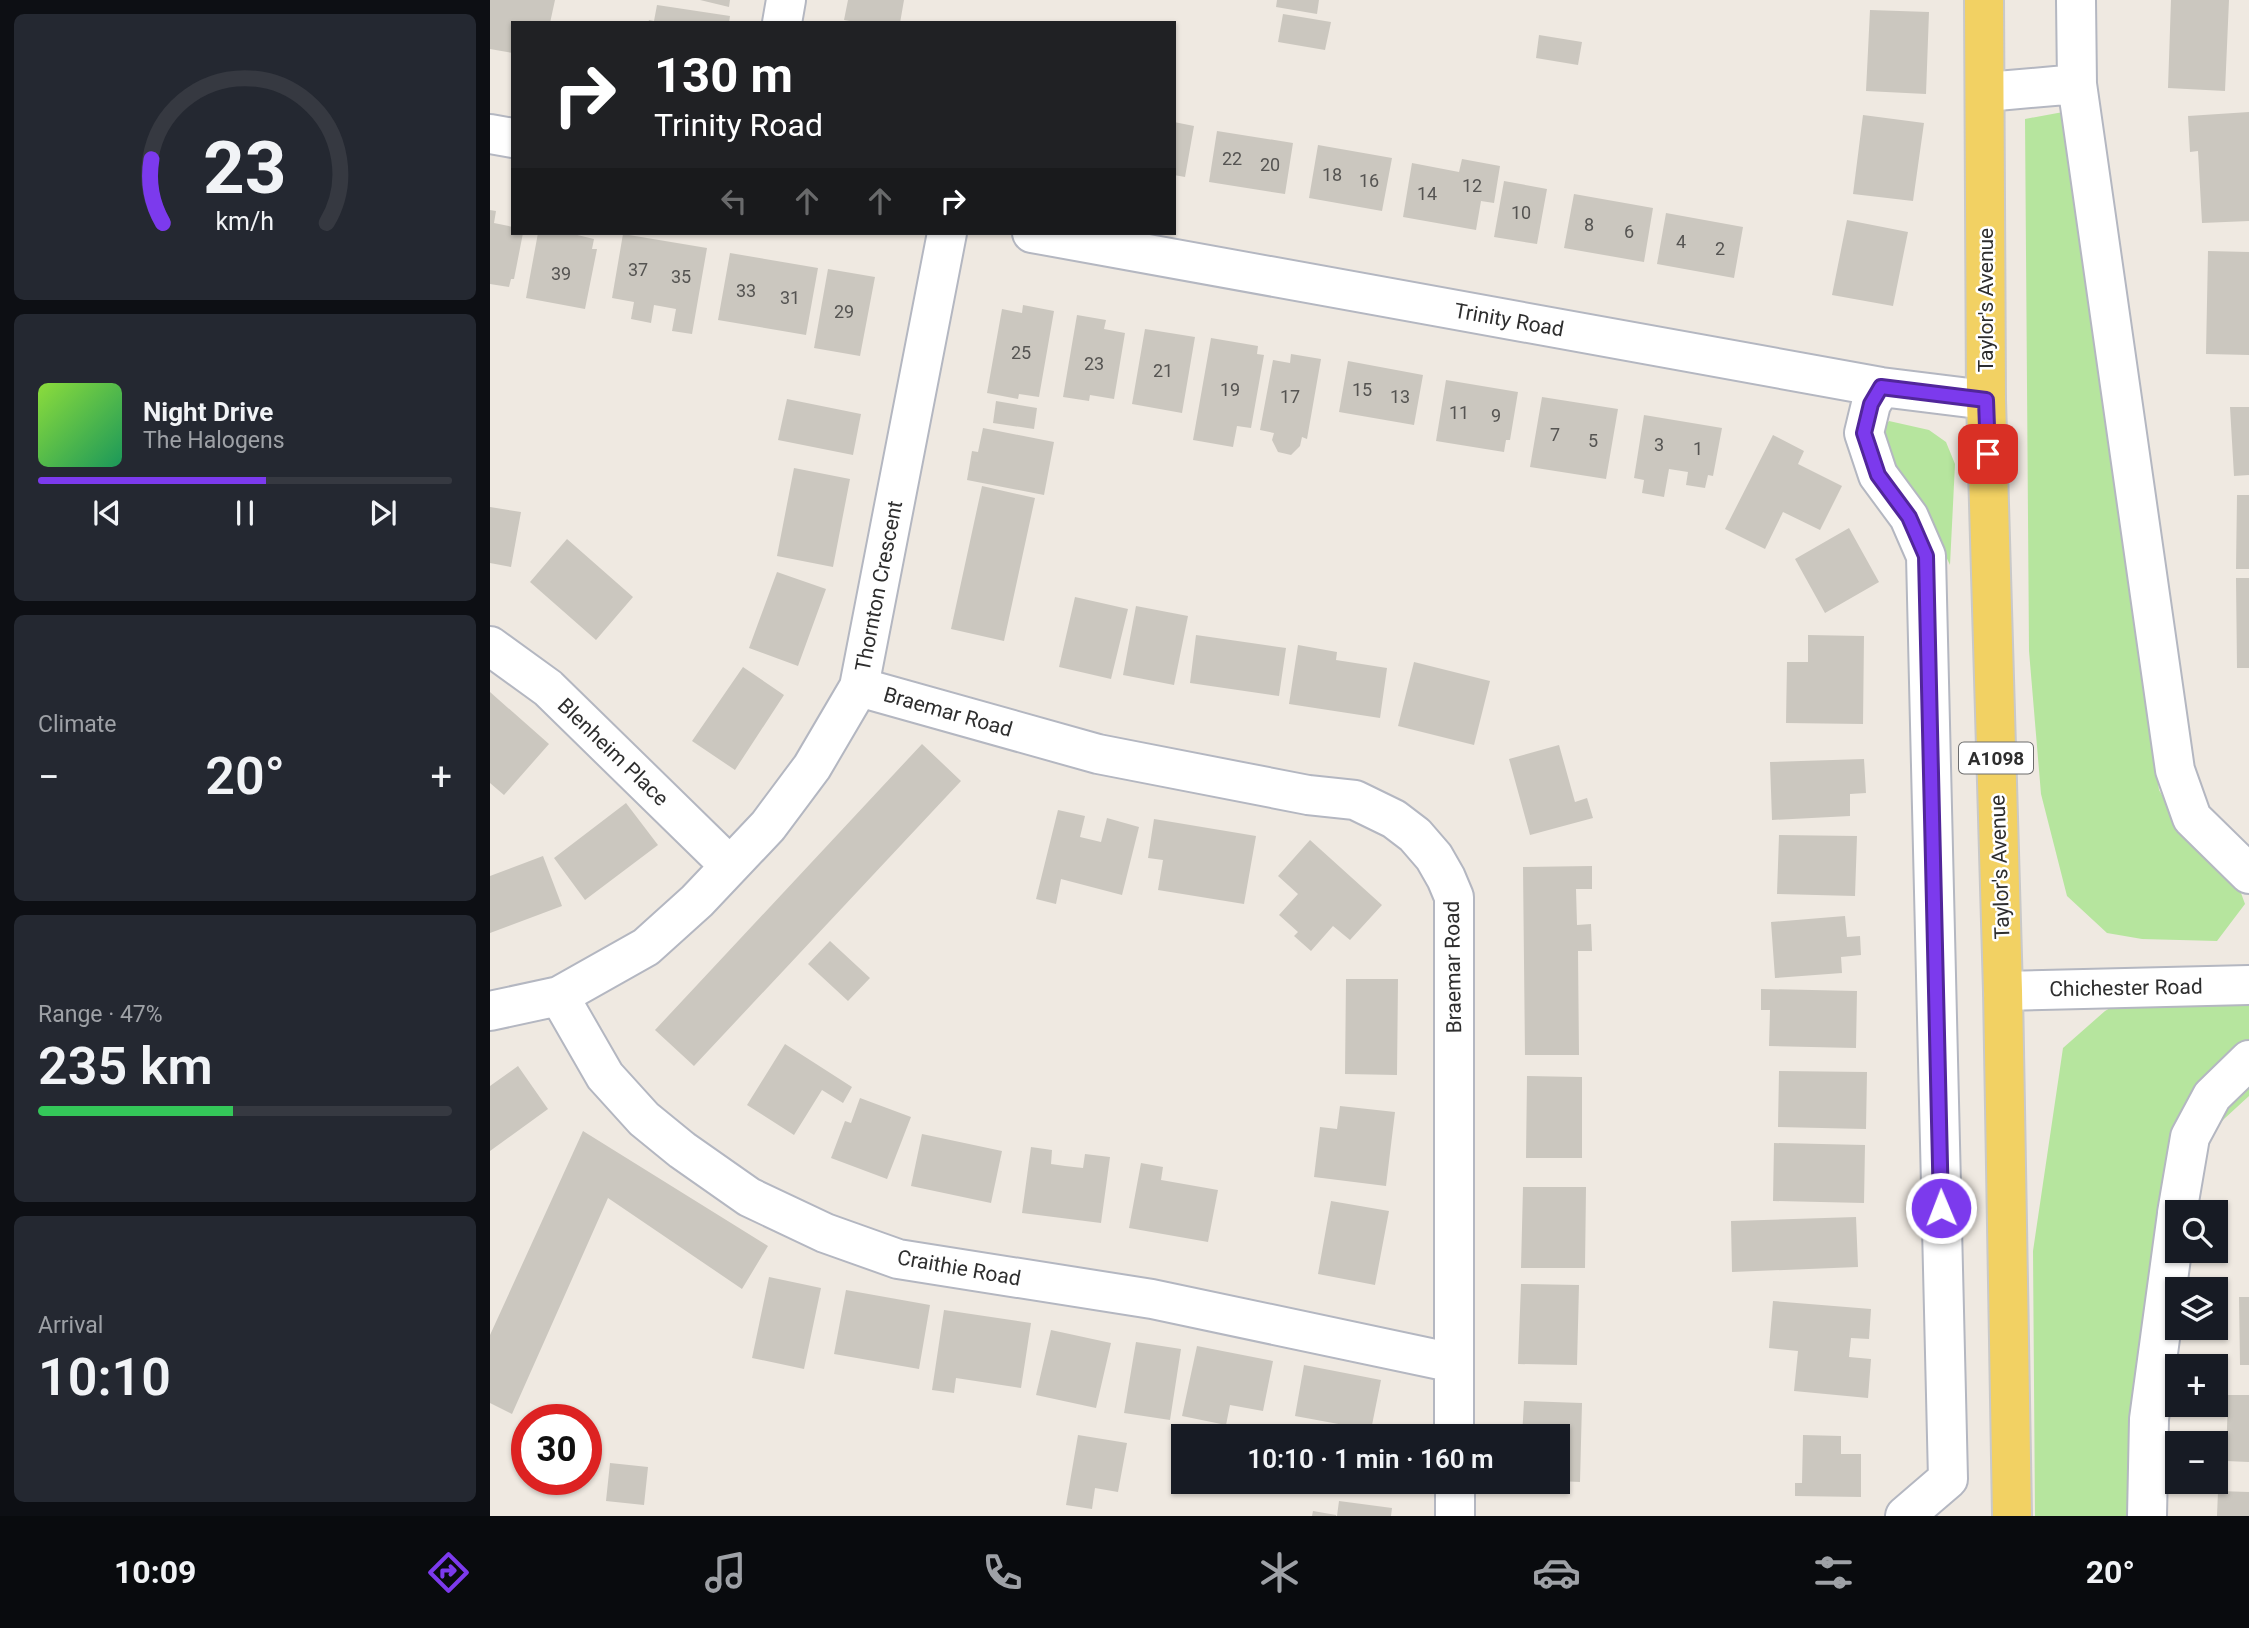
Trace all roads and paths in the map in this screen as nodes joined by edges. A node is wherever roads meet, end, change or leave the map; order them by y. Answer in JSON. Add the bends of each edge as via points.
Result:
{"nodes":[{"id":1,"x":786,"y":0,"type":"edge"},
{"id":2,"x":1984,"y":0,"type":"edge"},
{"id":3,"x":2076,"y":0,"type":"edge"},
{"id":4,"x":782,"y":21,"type":"edge"},
{"id":5,"x":2077,"y":84,"type":"junction"},
{"id":6,"x":1986,"y":92,"type":"junction"},
{"id":7,"x":490,"y":134,"type":"edge"},
{"id":8,"x":511,"y":138,"type":"edge"},
{"id":9,"x":947,"y":235,"type":"edge"},
{"id":10,"x":1043,"y":235,"type":"edge"},
{"id":11,"x":1881,"y":387,"type":"junction"},
{"id":12,"x":1986,"y":400,"type":"junction"},
{"id":13,"x":490,"y":646,"type":"edge"},
{"id":14,"x":859,"y":687,"type":"junction"},
{"id":15,"x":730,"y":866,"type":"junction"},
{"id":16,"x":2249,"y":874,"type":"edge"},
{"id":17,"x":2249,"y":985,"type":"edge"},
{"id":18,"x":2003,"y":991,"type":"junction"},
{"id":19,"x":559,"y":996,"type":"junction"},
{"id":20,"x":490,"y":1012,"type":"edge"},
{"id":21,"x":2249,"y":1060,"type":"edge"},
{"id":22,"x":2179,"y":1200,"type":"edge"},
{"id":23,"x":2170,"y":1263,"type":"edge"},
{"id":24,"x":1454,"y":1363,"type":"junction"},
{"id":25,"x":1454,"y":1424,"type":"edge"},
{"id":26,"x":1455,"y":1494,"type":"edge"},
{"id":27,"x":1455,"y":1516,"type":"edge"},
{"id":28,"x":1905,"y":1516,"type":"edge"},
{"id":29,"x":2012,"y":1516,"type":"edge"},
{"id":30,"x":2147,"y":1516,"type":"edge"}],
"edges":[{"from":1,"to":4,"type":"street"},
{"from":2,"to":6,"type":"main road","name":"Taylor's Avenue","number":"A1098"},
{"from":3,"to":5,"type":"street"},
{"from":5,"to":6,"type":"street"},
{"from":5,"to":16,"type":"street","via":[[2175,770],[2192,818]]},
{"from":6,"to":12,"type":"main road","name":"Taylor's Avenue","number":"A1098"},
{"from":7,"to":8,"type":"street"},
{"from":9,"to":14,"type":"street","name":"Thornton Crescent"},
{"from":10,"to":11,"type":"street","name":"Trinity Road"},
{"from":11,"to":12,"type":"street","name":"Trinity Road"},
{"from":11,"to":28,"type":"street","via":[[1864,433],[1878,475],[1909,517],[1926,556],[1948,1479]]},
{"from":12,"to":18,"type":"main road","name":"Taylor's Avenue","number":"A1098"},
{"from":13,"to":15,"type":"street","name":"Blenheim Place","via":[[548,688]]},
{"from":14,"to":15,"type":"street","name":"Thornton Crescent","via":[[812,767],[768,826]]},
{"from":14,"to":24,"type":"street","name":"Braemar Road","via":[[1098,754],[1355,800],[1395,819],[1415,835],[1434,857],[1454,897]]},
{"from":15,"to":19,"type":"street","name":"Thornton Crescent","via":[[646,947]]},
{"from":17,"to":18,"type":"street","name":"Chichester Road"},
{"from":18,"to":29,"type":"main road","name":"Taylor's Avenue","number":"A1098"},
{"from":19,"to":20,"type":"street","name":"Thornton Crescent"},
{"from":19,"to":24,"type":"street","name":"Craithie Road","via":[[605,1076],[643,1119],[749,1197],[825,1233],[898,1259],[1152,1299]]},
{"from":21,"to":22,"type":"street","via":[[2213,1097],[2190,1137]]},
{"from":23,"to":30,"type":"street","via":[[2149,1419]]},
{"from":24,"to":25,"type":"street","name":"Braemar Road"},
{"from":26,"to":27,"type":"street"}]}
